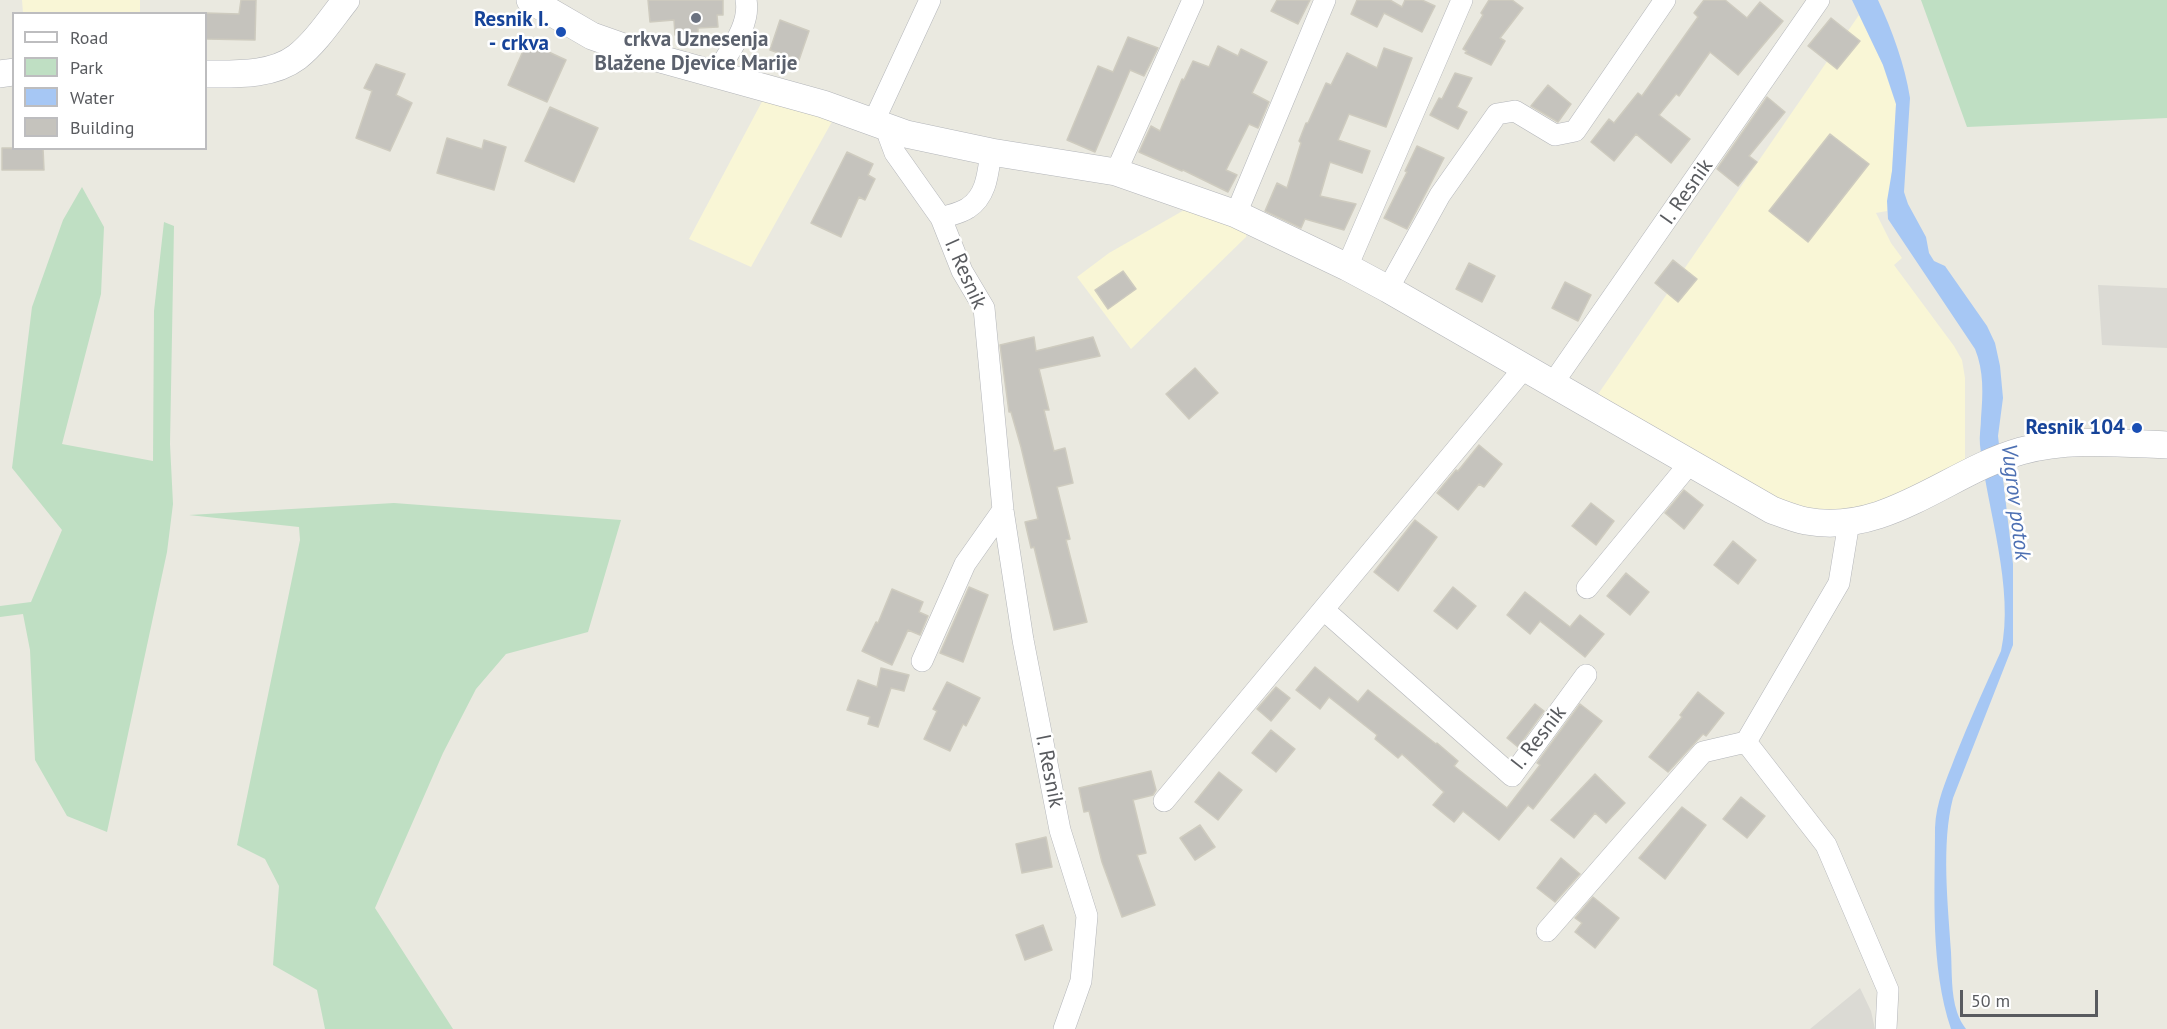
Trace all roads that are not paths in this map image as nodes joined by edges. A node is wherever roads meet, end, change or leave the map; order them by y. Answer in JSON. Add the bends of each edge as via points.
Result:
{"nodes":[{"id":1,"x":346,"y":0,"type":"edge"},
{"id":2,"x":530,"y":0,"type":"edge"},
{"id":3,"x":746,"y":0,"type":"edge"},
{"id":4,"x":930,"y":0,"type":"edge"},
{"id":5,"x":1193,"y":0,"type":"edge"},
{"id":6,"x":1325,"y":0,"type":"edge"},
{"id":7,"x":1462,"y":0,"type":"edge"},
{"id":8,"x":1665,"y":0,"type":"edge"},
{"id":9,"x":1819,"y":0,"type":"edge"},
{"id":10,"x":207,"y":74,"type":"edge"},
{"id":11,"x":716,"y":74,"type":"junction"},
{"id":12,"x":881,"y":126,"type":"junction"},
{"id":13,"x":991,"y":152,"type":"junction"},
{"id":14,"x":1116,"y":172,"type":"junction"},
{"id":15,"x":1236,"y":214,"type":"junction"},
{"id":16,"x":941,"y":218,"type":"junction"},
{"id":17,"x":1347,"y":267,"type":"junction"},
{"id":18,"x":1388,"y":289,"type":"junction"},
{"id":19,"x":1525,"y":367,"type":"junction"},
{"id":20,"x":1553,"y":383,"type":"junction"},
{"id":21,"x":2167,"y":445,"type":"edge"},
{"id":22,"x":1690,"y":463,"type":"junction"},
{"id":23,"x":1003,"y":510,"type":"junction"},
{"id":24,"x":1849,"y":522,"type":"junction"},
{"id":25,"x":1587,"y":588,"type":"dead end"},
{"id":26,"x":1324,"y":610,"type":"junction"},
{"id":27,"x":922,"y":661,"type":"dead end"},
{"id":28,"x":1586,"y":675,"type":"dead end"},
{"id":29,"x":1746,"y":742,"type":"junction"},
{"id":30,"x":1164,"y":801,"type":"dead end"},
{"id":31,"x":1547,"y":931,"type":"dead end"},
{"id":32,"x":1064,"y":1029,"type":"edge"},
{"id":33,"x":1887,"y":1029,"type":"edge"}],
"edges":[{"from":1,"to":10,"type":"street","via":[[296,58],[246,74]]},
{"from":2,"to":11,"type":"street","via":[[592,36]]},
{"from":3,"to":11,"type":"street","via":[[748,9],[739,34]]},
{"from":4,"to":12,"type":"street","via":[[879,105]]},
{"from":5,"to":14,"type":"street"},
{"from":6,"to":15,"type":"street"},
{"from":7,"to":17,"type":"street"},
{"from":8,"to":18,"type":"street","via":[[1575,131],[1555,135],[1515,111],[1497,114],[1440,195]]},
{"from":9,"to":20,"type":"street","name":"I. Resnik"},
{"from":11,"to":12,"type":"street","via":[[823,104]]},
{"from":12,"to":13,"type":"street"},
{"from":12,"to":16,"type":"street","name":"I. Resnik","via":[[900,161]]},
{"from":13,"to":14,"type":"street"},
{"from":13,"to":16,"type":"street","name":"I. Resnik","via":[[986,185],[977,200],[968,209]]},
{"from":14,"to":15,"type":"street"},
{"from":15,"to":17,"type":"street"},
{"from":16,"to":23,"type":"street","name":"I. Resnik","via":[[962,271],[984,308]]},
{"from":17,"to":18,"type":"street"},
{"from":18,"to":19,"type":"street"},
{"from":19,"to":20,"type":"street"},
{"from":19,"to":26,"type":"street"},
{"from":20,"to":22,"type":"street"},
{"from":21,"to":24,"type":"street","via":[[2066,443],[2021,451],[1874,518]]},
{"from":22,"to":24,"type":"street","via":[[1772,510],[1804,521]]},
{"from":22,"to":25,"type":"street"},
{"from":23,"to":27,"type":"street","via":[[965,564]]},
{"from":23,"to":32,"type":"street","name":"I. Resnik","via":[[1023,640],[1060,830],[1087,916],[1081,981]]},
{"from":24,"to":29,"type":"street","via":[[1839,583]]},
{"from":26,"to":28,"type":"street","name":"I. Resnik","via":[[1512,776]]},
{"from":26,"to":30,"type":"street"},
{"from":29,"to":31,"type":"street","via":[[1703,752]]},
{"from":29,"to":33,"type":"street","via":[[1826,845],[1888,990]]}]}
